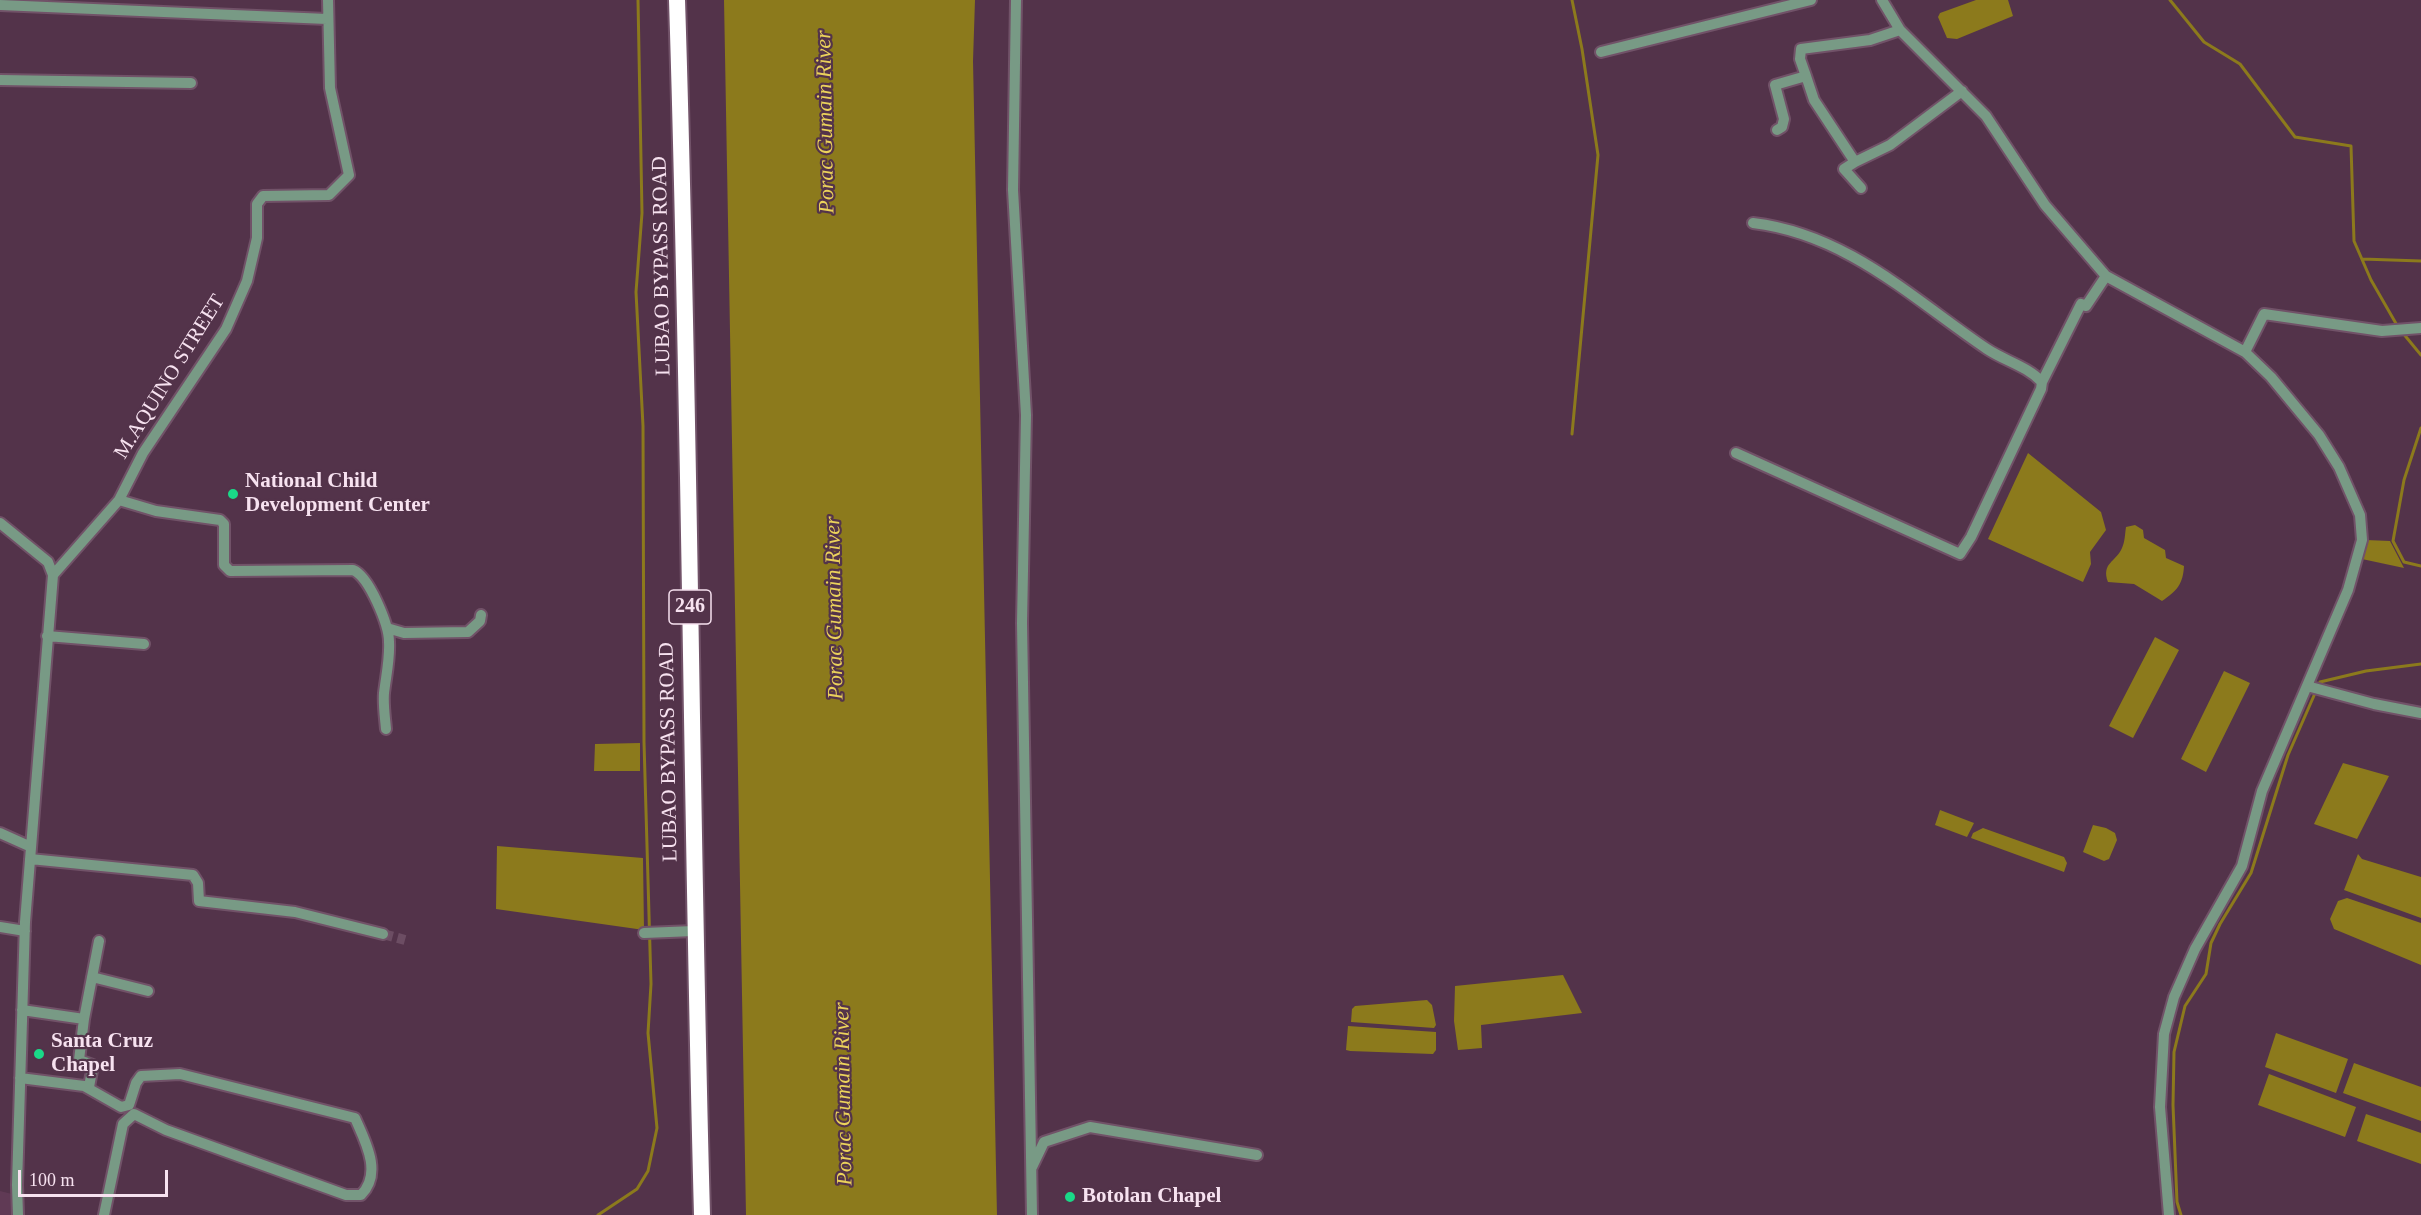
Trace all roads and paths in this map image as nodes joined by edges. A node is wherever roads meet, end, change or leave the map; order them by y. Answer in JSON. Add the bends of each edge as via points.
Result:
{"nodes":[{"id":1,"x":328,"y":0,"type":"edge"},
{"id":2,"x":677,"y":0,"type":"edge"},
{"id":3,"x":1016,"y":0,"type":"edge"},
{"id":4,"x":1811,"y":0,"type":"edge"},
{"id":5,"x":1882,"y":0,"type":"edge"},
{"id":6,"x":0,"y":4,"type":"edge"},
{"id":7,"x":327,"y":19,"type":"junction"},
{"id":8,"x":1900,"y":30,"type":"junction"},
{"id":9,"x":1601,"y":52,"type":"dead end"},
{"id":10,"x":1806,"y":76,"type":"junction"},
{"id":11,"x":0,"y":80,"type":"edge"},
{"id":12,"x":191,"y":83,"type":"dead end"},
{"id":13,"x":1962,"y":91,"type":"junction"},
{"id":14,"x":1777,"y":130,"type":"dead end"},
{"id":15,"x":1855,"y":162,"type":"junction"},
{"id":16,"x":1862,"y":188,"type":"dead end"},
{"id":17,"x":1753,"y":223,"type":"dead end"},
{"id":18,"x":2106,"y":276,"type":"junction"},
{"id":19,"x":2421,"y":328,"type":"edge"},
{"id":20,"x":2245,"y":352,"type":"junction"},
{"id":21,"x":2042,"y":382,"type":"junction"},
{"id":22,"x":1736,"y":453,"type":"dead end"},
{"id":23,"x":119,"y":500,"type":"junction"},
{"id":24,"x":0,"y":523,"type":"edge"},
{"id":25,"x":53,"y":575,"type":"junction"},
{"id":26,"x":481,"y":615,"type":"dead end"},
{"id":27,"x":387,"y":628,"type":"junction"},
{"id":28,"x":47,"y":636,"type":"junction"},
{"id":29,"x":144,"y":645,"type":"dead end"},
{"id":30,"x":2307,"y":686,"type":"junction"},
{"id":31,"x":2421,"y":713,"type":"edge"},
{"id":32,"x":386,"y":729,"type":"dead end"},
{"id":33,"x":0,"y":833,"type":"edge"},
{"id":34,"x":31,"y":847,"type":"junction"},
{"id":35,"x":30,"y":859,"type":"junction"},
{"id":36,"x":0,"y":927,"type":"edge"},
{"id":37,"x":25,"y":931,"type":"junction"},
{"id":38,"x":694,"y":931,"type":"junction"},
{"id":39,"x":648,"y":932,"type":"dead end"},
{"id":40,"x":383,"y":933,"type":"tunnel mouth"},
{"id":41,"x":99,"y":941,"type":"dead end"},
{"id":42,"x":92,"y":977,"type":"junction"},
{"id":43,"x":148,"y":992,"type":"dead end"},
{"id":44,"x":22,"y":1010,"type":"junction"},
{"id":45,"x":84,"y":1019,"type":"junction"},
{"id":46,"x":20,"y":1078,"type":"junction"},
{"id":47,"x":89,"y":1088,"type":"junction"},
{"id":48,"x":125,"y":1106,"type":"junction"},
{"id":49,"x":128,"y":1118,"type":"junction"},
{"id":50,"x":1257,"y":1155,"type":"dead end"},
{"id":51,"x":1031,"y":1170,"type":"junction"},
{"id":52,"x":18,"y":1215,"type":"edge"},
{"id":53,"x":104,"y":1215,"type":"edge"},
{"id":54,"x":702,"y":1215,"type":"edge"},
{"id":55,"x":1032,"y":1215,"type":"edge"},
{"id":56,"x":2169,"y":1215,"type":"edge"}],
"edges":[{"from":1,"to":7,"type":"street","name":"M.AQUINO STREET"},
{"from":2,"to":38,"type":"highway","name":"LUBAO BYPASS ROAD","number":"246","via":[[687,321]]},
{"from":3,"to":51,"type":"street","via":[[1013,189],[1026,415],[1022,624]]},
{"from":4,"to":9,"type":"street"},
{"from":5,"to":8,"type":"street"},
{"from":6,"to":7,"type":"street"},
{"from":7,"to":23,"type":"street","name":"M.AQUINO STREET","via":[[330,88],[349,175],[329,195],[260,199],[256,208],[254,258],[238,306],[143,453]]},
{"from":8,"to":10,"type":"street","via":[[1870,40],[1806,46],[1799,52]]},
{"from":8,"to":13,"type":"street"},
{"from":10,"to":14,"type":"street","via":[[1775,85],[1784,119]]},
{"from":10,"to":15,"type":"street","via":[[1814,100]]},
{"from":11,"to":12,"type":"street"},
{"from":13,"to":15,"type":"street","via":[[1890,145]]},
{"from":13,"to":18,"type":"street","via":[[1986,116],[2050,212]]},
{"from":15,"to":16,"type":"street","via":[[1844,169]]},
{"from":17,"to":21,"type":"street","via":[[1777,226],[1860,258],[1990,351],[2033,373]]},
{"from":18,"to":20,"type":"street"},
{"from":18,"to":21,"type":"street","via":[[2086,306],[2081,304]]},
{"from":19,"to":20,"type":"street","via":[[2382,331],[2264,314]]},
{"from":20,"to":30,"type":"street","via":[[2319,435],[2339,467],[2360,515],[2362,540],[2358,558]]},
{"from":21,"to":22,"type":"street","via":[[2042,389],[1960,554]]},
{"from":23,"to":25,"type":"street","name":"M.AQUINO STREET"},
{"from":23,"to":27,"type":"street","via":[[156,511],[220,520],[224,524],[224,565],[230,571],[359,572]]},
{"from":24,"to":25,"type":"street","via":[[48,562]]},
{"from":25,"to":28,"type":"street"},
{"from":26,"to":27,"type":"street","via":[[468,632],[404,633]]},
{"from":27,"to":32,"type":"street","via":[[390,641],[384,696]]},
{"from":28,"to":29,"type":"street"},
{"from":28,"to":34,"type":"street"},
{"from":30,"to":31,"type":"street"},
{"from":30,"to":56,"type":"street","via":[[2262,790],[2242,867],[2195,949],[2174,997],[2164,1034],[2160,1107]]},
{"from":33,"to":34,"type":"street"},
{"from":34,"to":35,"type":"street"},
{"from":35,"to":37,"type":"street"},
{"from":35,"to":40,"type":"street","via":[[192,875],[198,883],[199,901],[295,912]]},
{"from":36,"to":37,"type":"street"},
{"from":37,"to":44,"type":"street"},
{"from":38,"to":39,"type":"street"},
{"from":38,"to":54,"type":"highway","name":"LUBAO BYPASS ROAD","number":"246"},
{"from":41,"to":42,"type":"street"},
{"from":42,"to":43,"type":"street"},
{"from":42,"to":45,"type":"street"},
{"from":44,"to":45,"type":"street"},
{"from":44,"to":46,"type":"street"},
{"from":45,"to":47,"type":"street","via":[[79,1060],[93,1065]]},
{"from":46,"to":47,"type":"street"},
{"from":46,"to":52,"type":"street"},
{"from":47,"to":48,"type":"street"},
{"from":48,"to":49,"type":"street"},
{"from":48,"to":49,"type":"street","via":[[129,1105],[141,1076],[180,1074],[355,1118],[371,1155],[367,1190],[361,1195],[345,1195],[166,1130],[134,1114]]},
{"from":49,"to":53,"type":"street","via":[[123,1124]]},
{"from":50,"to":51,"type":"street","via":[[1090,1127],[1044,1142]]},
{"from":51,"to":55,"type":"street"}]}
